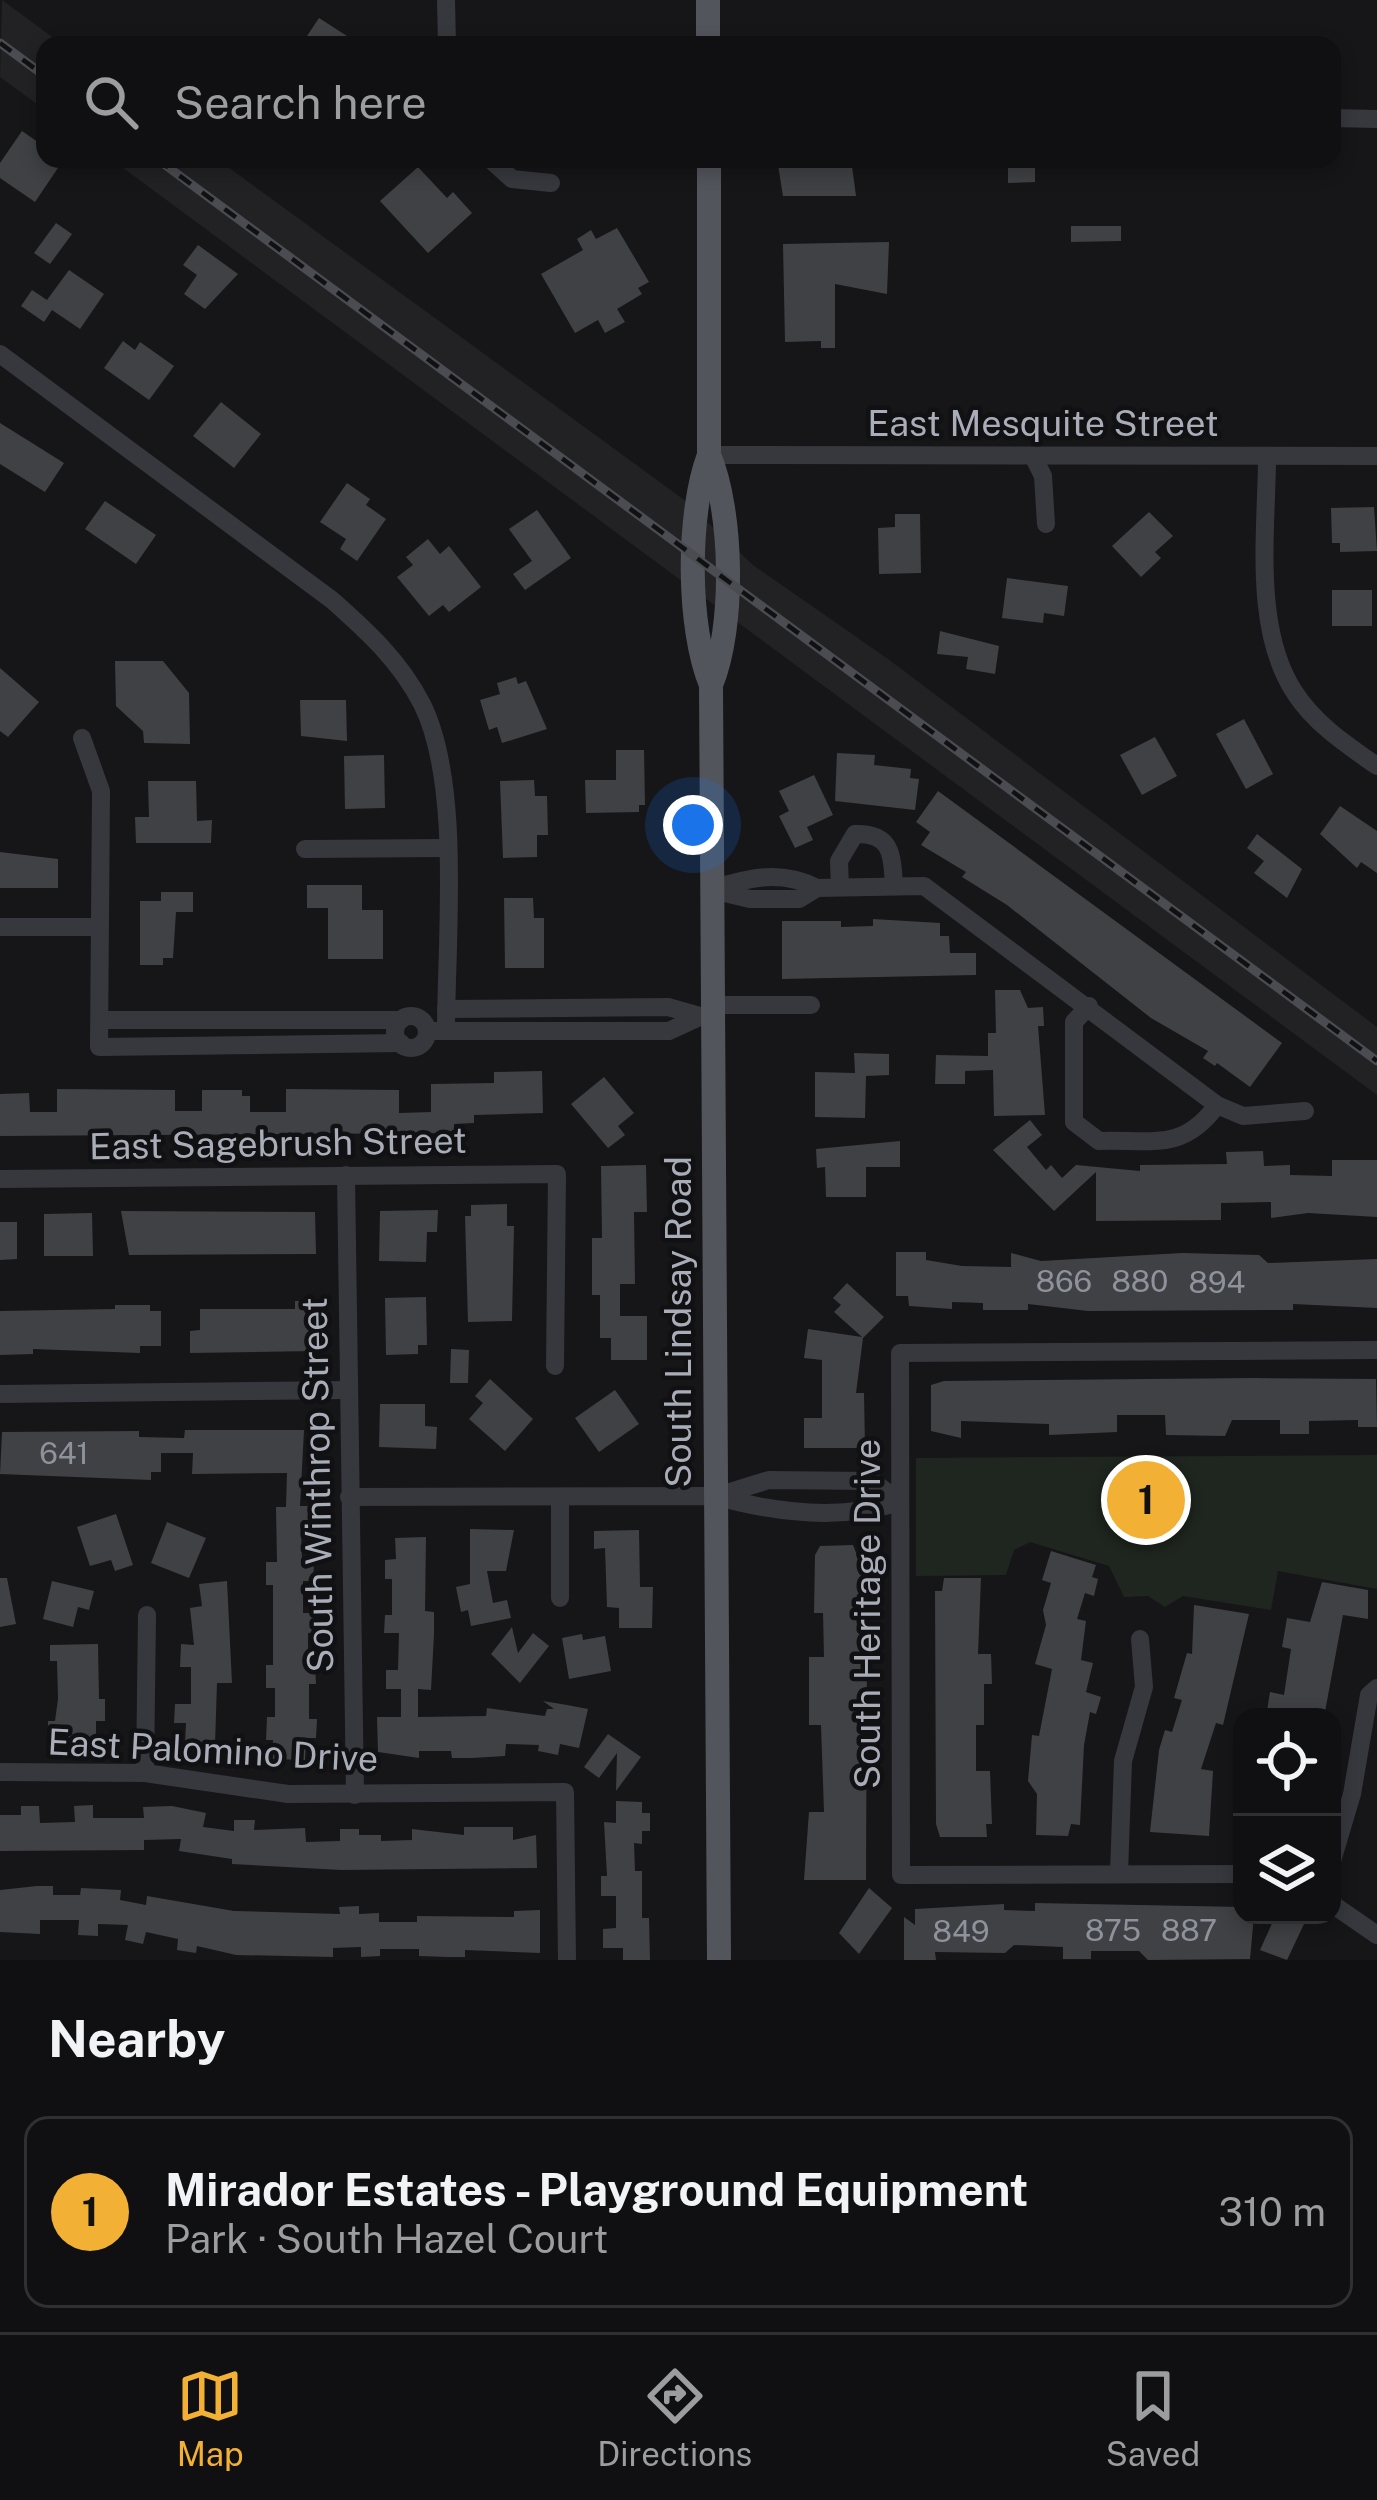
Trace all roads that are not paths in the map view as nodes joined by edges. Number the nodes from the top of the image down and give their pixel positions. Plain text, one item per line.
1 (446, 0) edge
2 (707, 0) edge
3 (448, 36) edge
4 (708, 36) edge
5 (1341, 118) edge
6 (1377, 119) edge
7 (500, 168) edge
8 (709, 168) edge
9 (551, 183) dead end
10 (0, 354) edge
11 (709, 455) junction
12 (1267, 456) junction
13 (1377, 456) edge
14 (1034, 458) junction
15 (1046, 524) dead end
16 (82, 738) dead end
17 (1377, 766) edge
18 (446, 848) junction
19 (305, 849) dead end
20 (894, 886) junction
21 (840, 887) junction
22 (712, 890) junction
23 (0, 927) edge
24 (99, 927) junction
25 (812, 1005) dead end
26 (1090, 1006) junction
27 (446, 1009) junction
28 (708, 1013) junction
29 (303, 1019) junction
30 (100, 1020) junction
31 (245, 1020) junction
32 (401, 1020) junction
33 (436, 1031) junction
34 (400, 1043) junction
35 (245, 1046) junction
36 (303, 1046) junction
37 (1217, 1105) junction
38 (1305, 1111) dead end
39 (346, 1175) junction
40 (0, 1179) edge
41 (1377, 1350) edge
42 (555, 1366) dead end
43 (348, 1390) junction
44 (0, 1394) edge
45 (715, 1496) junction
46 (349, 1497) junction
47 (560, 1497) junction
48 (900, 1502) junction
49 (560, 1598) dead end
50 (147, 1615) dead end
51 (1140, 1639) dead end
52 (1377, 1688) edge
53 (0, 1772) edge
54 (145, 1772) junction
55 (355, 1795) junction
56 (1341, 1832) edge
57 (1119, 1873) junction
58 (1233, 1874) edge
59 (1341, 1910) edge
60 (1377, 1934) edge
61 (567, 1960) edge
62 (718, 1960) edge

1 - 3 street
2 - 4 main road
5 - 6 street
7 - 9 street
8 - 11 main road, South Lindsay Road
10 - 18 street
11 - 14 street, East Mesquite Street
11 - 22 main road, South Lindsay Road
12 - 13 street, East Mesquite Street
12 - 14 street, East Mesquite Street
12 - 17 street
14 - 15 street
16 - 24 street
18 - 19 street
18 - 27 street
20 - 21 street
20 - 21 street
20 - 26 street
21 - 22 street
22 - 28 main road, South Lindsay Road
23 - 24 street
24 - 30 street
25 - 28 street
26 - 37 street
26 - 37 street
27 - 28 street
27 - 33 street
28 - 33 street
28 - 45 main road, South Lindsay Road
29 - 31 street
29 - 32 street
29 - 36 street
30 - 31 street
30 - 35 street
31 - 35 street
32 - 33 street
32 - 34 street
33 - 34 street
34 - 36 street
35 - 36 street
37 - 38 street
39 - 40 street, East Sagebrush Street
39 - 42 street, East Sagebrush Street
39 - 43 street, South Winthrop Street
41 - 48 street, South Heritage Drive
43 - 44 street
43 - 46 street, South Winthrop Street
45 - 47 street
45 - 48 street
45 - 48 street
45 - 62 main road, South Lindsay Road
46 - 47 street
46 - 55 street, South Winthrop Street
47 - 49 street
48 - 57 street, South Heritage Drive
50 - 54 street
51 - 57 street
52 - 56 street
53 - 54 street, East Palomino Drive
54 - 55 street, East Palomino Drive
55 - 61 street, East Palomino Drive
57 - 58 street
59 - 60 street

